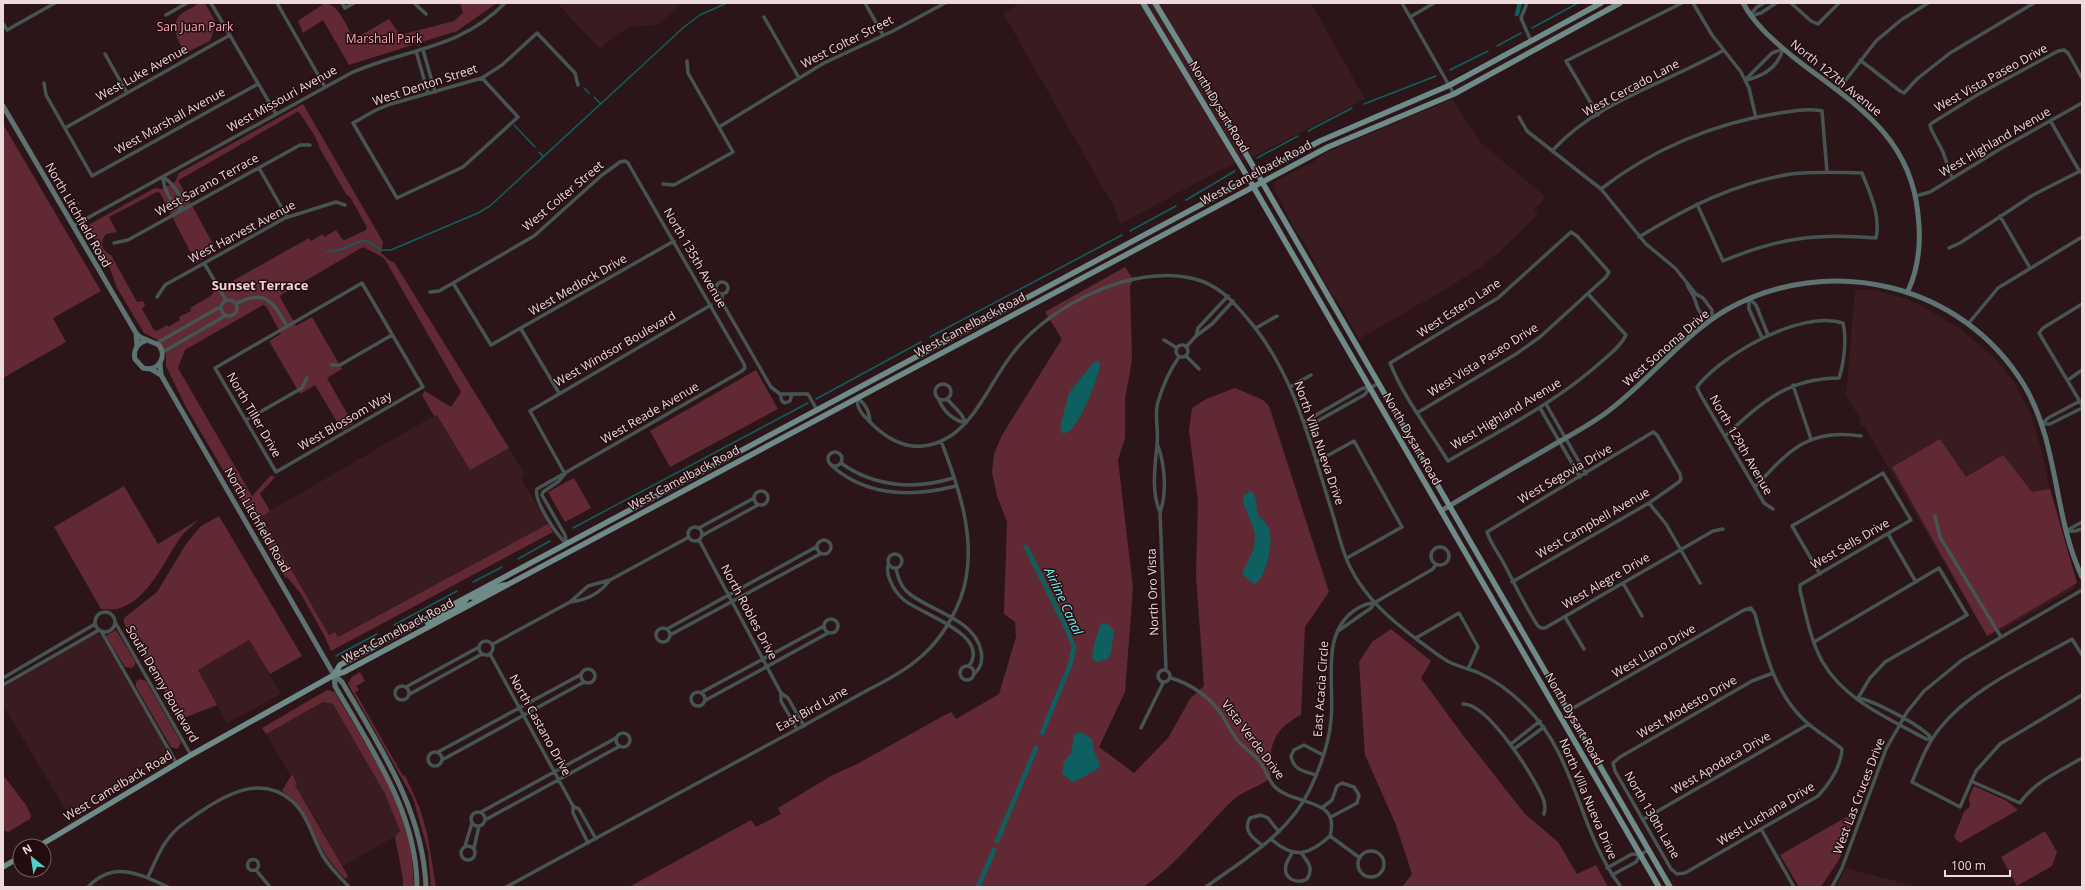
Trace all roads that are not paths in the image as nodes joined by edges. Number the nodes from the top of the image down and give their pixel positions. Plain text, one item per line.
1 (56, 3) edge
2 (187, 3) edge
3 (211, 3) edge
4 (278, 3) edge
5 (342, 3) edge
6 (354, 3) edge
7 (414, 3) edge
8 (505, 3) edge
9 (865, 3) edge
10 (945, 3) edge
11 (1143, 3) edge
12 (1155, 3) edge
13 (1402, 3) edge
14 (1434, 3) edge
15 (1527, 3) edge
16 (1601, 3) edge
17 (1620, 3) edge
18 (1682, 3) edge
19 (1694, 3) edge
20 (1743, 3) edge
21 (1764, 3) edge
22 (1776, 3) edge
23 (1791, 3) edge
24 (1839, 3) edge
25 (1928, 3) edge
26 (2034, 3) edge
27 (426, 14) dead end
28 (166, 15) dead end
29 (1750, 16) junction
30 (764, 17) dead end
31 (1410, 17) junction
32 (3, 23) edge
33 (230, 35) junction
34 (883, 35) junction
35 (1530, 38) junction
36 (1783, 48) junction
37 (423, 50) junction
38 (1724, 50) junction
39 (416, 51) junction
40 (105, 54) dead end
41 (1860, 60) junction
42 (687, 61) dead end
43 (1191, 63) junction
44 (1183, 68) junction
45 (1756, 69) junction
46 (429, 71) junction
47 (422, 73) junction
48 (1761, 75) junction
49 (482, 78) junction
50 (799, 78) junction
51 (2082, 78) edge
52 (1746, 80) junction
53 (44, 83) dead end
54 (258, 84) junction
55 (578, 85) dead end
56 (1450, 86) junction
57 (325, 87) junction
58 (1838, 90) junction
59 (435, 92) junction
60 (127, 93) junction
61 (428, 93) junction
62 (1454, 94) junction
63 (2082, 103) edge
64 (3, 106) edge
65 (276, 114) junction
66 (1598, 114) junction
67 (1519, 117) dead end
68 (1756, 118) junction
69 (1365, 120) junction
70 (2051, 122) junction
71 (719, 127) junction
72 (65, 128) junction
73 (1369, 129) junction
74 (310, 145) dead end
75 (1552, 151) junction
76 (625, 161) joint
77 (259, 168) junction
78 (2081, 171) edge
79 (1826, 172) junction
80 (1258, 174) junction
81 (163, 176) junction
82 (1952, 178) junction
83 (1249, 179) junction
84 (1262, 182) junction
85 (663, 184) dead end
86 (1254, 186) junction
87 (1601, 189) junction
88 (1916, 196) junction
89 (1697, 204) junction
90 (345, 205) dead end
91 (182, 210) junction
92 (2000, 216) junction
93 (287, 217) junction
94 (73, 226) junction
95 (1639, 237) junction
96 (2082, 237) edge
97 (674, 241) junction
98 (114, 243) dead end
99 (1131, 243) junction
100 (1949, 248) dead end
101 (1135, 250) junction
102 (204, 263) junction
103 (2030, 268) junction
104 (1609, 272) joint
105 (453, 283) junction
106 (1687, 284) junction
107 (1908, 291) junction
108 (430, 292) dead end
109 (722, 294) dead end
110 (1589, 294) junction
111 (1228, 296) junction
112 (157, 297) dead end
113 (1749, 299) junction
114 (226, 300) junction
115 (1233, 301) junction
116 (236, 304) junction
117 (2082, 304) edge
118 (711, 305) junction
119 (220, 307) junction
120 (225, 316) junction
121 (1277, 316) dead end
122 (1712, 319) junction
123 (1968, 324) junction
124 (287, 326) junction
125 (1256, 328) junction
126 (521, 329) junction
127 (136, 333) junction
128 (171, 335) junction
129 (392, 335) junction
130 (1768, 335) junction
131 (1196, 336) junction
132 (1762, 338) junction
133 (147, 340) junction
134 (1164, 340) dead end
135 (157, 343) junction
136 (176, 344) junction
137 (137, 346) junction
138 (1186, 346) junction
139 (1177, 348) junction
140 (930, 350) junction
141 (163, 352) junction
142 (1186, 356) junction
143 (934, 357) junction
144 (1179, 357) junction
145 (160, 363) junction
146 (331, 365) dead end
147 (745, 368) joint
148 (151, 369) junction
149 (1199, 369) dead end
150 (2082, 370) edge
151 (161, 375) junction
152 (1311, 375) dead end
153 (308, 378) dead end
154 (2068, 380) junction
155 (1379, 383) junction
156 (1793, 385) junction
157 (1290, 387) junction
158 (1370, 388) junction
159 (853, 391) junction
160 (559, 393) junction
161 (780, 394) junction
162 (792, 394) junction
163 (857, 398) junction
164 (947, 399) junction
165 (939, 400) junction
166 (2081, 403) edge
167 (1546, 404) junction
168 (1540, 408) junction
169 (2082, 408) edge
170 (817, 410) junction
171 (1417, 413) junction
172 (246, 420) junction
173 (870, 422) junction
174 (1304, 422) junction
175 (966, 423) junction
176 (2042, 424) junction
177 (1305, 428) junction
178 (1725, 436) junction
179 (1861, 436) dead end
180 (1565, 438) junction
181 (1811, 439) junction
182 (941, 441) junction
183 (1560, 441) junction
184 (1157, 445) junction
185 (1316, 462) junction
186 (841, 463) junction
187 (832, 466) junction
188 (276, 472) joint
189 (565, 474) junction
190 (1586, 474) junction
191 (1580, 477) junction
192 (953, 478) junction
193 (552, 479) junction
194 (1681, 479) joint
195 (876, 480) junction
196 (555, 484) junction
197 (916, 485) junction
198 (956, 486) junction
199 (1754, 486) junction
200 (873, 488) junction
201 (537, 489) junction
202 (542, 492) junction
203 (917, 494) junction
204 (754, 498) junction
205 (1649, 503) junction
206 (758, 505) junction
207 (1449, 506) junction
208 (1773, 509) dead end
209 (1442, 511) junction
210 (726, 512) junction
211 (1160, 512) junction
212 (1935, 516) dead end
213 (730, 520) junction
214 (2082, 522) edge
215 (699, 528) junction
216 (1723, 529) dead end
217 (2082, 529) edge
218 (2066, 531) junction
219 (1888, 534) junction
220 (703, 535) junction
221 (689, 538) junction
222 (699, 540) junction
223 (566, 544) junction
224 (816, 547) junction
225 (1681, 550) junction
226 (570, 551) junction
227 (820, 554) junction
228 (1347, 558) junction
229 (791, 561) junction
230 (1436, 564) junction
231 (888, 566) junction
232 (795, 568) junction
233 (896, 569) junction
234 (1820, 574) junction
235 (762, 577) junction
236 (2082, 577) edge
237 (610, 580) junction
238 (1512, 582) junction
239 (1916, 582) junction
240 (766, 583) junction
241 (1623, 583) junction
242 (1700, 583) dead end
243 (901, 584) junction
244 (506, 586) junction
245 (894, 588) junction
246 (2082, 590) edge
247 (729, 595) junction
248 (468, 597) junction
249 (919, 600) junction
250 (570, 602) junction
251 (732, 602) junction
252 (1374, 603) junction
253 (915, 607) junction
254 (694, 614) junction
255 (1642, 616) dead end
256 (1565, 617) junction
257 (951, 618) junction
258 (698, 620) junction
259 (115, 622) junction
260 (95, 624) junction
261 (947, 625) junction
262 (824, 626) junction
263 (666, 628) junction
264 (424, 630) junction
265 (1338, 630) junction
266 (100, 631) junction
267 (828, 633) junction
268 (76, 635) junction
269 (670, 635) junction
270 (1416, 638) junction
271 (2001, 638) junction
272 (798, 640) junction
273 (80, 641) junction
274 (1814, 642) junction
275 (493, 644) junction
276 (980, 646) junction
277 (479, 647) junction
278 (802, 647) junction
279 (973, 649) junction
280 (1584, 649) dead end
281 (47, 652) junction
282 (482, 654) junction
283 (490, 654) junction
284 (2082, 655) edge
285 (50, 658) junction
286 (763, 659) junction
287 (454, 660) junction
288 (767, 666) junction
289 (969, 666) junction
290 (458, 667) junction
291 (1468, 669) junction
292 (1166, 670) junction
293 (1773, 673) junction
294 (430, 674) junction
295 (974, 674) junction
296 (334, 675) junction
297 (580, 675) junction
298 (730, 677) junction
299 (3, 678) edge
300 (1171, 678) junction
301 (434, 680) junction
302 (584, 682) junction
303 (1163, 682) junction
304 (733, 684) junction
305 (3, 685) edge
306 (406, 687) junction
307 (554, 689) junction
308 (702, 692) junction
309 (781, 693) junction
310 (410, 694) junction
311 (2082, 695) edge
312 (558, 697) junction
313 (1858, 698) junction
314 (706, 700) junction
315 (1463, 704) dead end
316 (520, 708) junction
317 (1568, 711) junction
318 (524, 715) junction
319 (1903, 719) junction
320 (1540, 722) junction
321 (1809, 724) junction
322 (1900, 724) junction
323 (804, 726) junction
324 (486, 727) junction
325 (1544, 727) junction
326 (1141, 728) dead end
327 (797, 730) junction
328 (490, 734) junction
329 (616, 738) junction
330 (1932, 739) junction
331 (460, 740) junction
332 (1511, 744) junction
333 (620, 746) junction
334 (464, 748) junction
335 (1514, 749) junction
336 (438, 752) junction
337 (590, 753) junction
338 (191, 755) junction
339 (1323, 755) junction
340 (2082, 758) edge
341 (442, 760) junction
342 (594, 760) junction
343 (1613, 763) joint
344 (177, 764) junction
345 (555, 772) junction
346 (395, 775) junction
347 (1316, 775) junction
348 (388, 779) junction
349 (558, 779) junction
350 (1971, 781) junction
351 (521, 790) junction
352 (525, 798) junction
353 (1303, 800) junction
354 (573, 806) junction
355 (1323, 807) junction
356 (481, 812) junction
357 (1544, 814) dead end
358 (1331, 817) junction
359 (1644, 819) junction
360 (485, 820) junction
361 (472, 823) junction
362 (479, 826) junction
363 (1761, 829) junction
364 (1279, 832) junction
365 (1330, 836) junction
366 (52, 838) edge
367 (596, 839) junction
368 (1271, 839) junction
369 (588, 843) junction
370 (466, 846) junction
371 (1263, 846) junction
372 (474, 848) junction
373 (1648, 850) junction
374 (1292, 853) junction
375 (1302, 854) junction
376 (1640, 854) junction
377 (1360, 858) junction
378 (12, 862) edge
379 (3, 867) edge
380 (1607, 868) junction
381 (256, 870) dead end
382 (1678, 874) joint
383 (1612, 875) junction
384 (148, 877) junction
385 (88, 887) edge
386 (168, 887) edge
387 (270, 887) edge
388 (349, 887) edge
389 (417, 887) edge
390 (426, 887) edge
391 (506, 887) edge
392 (1206, 887) edge
393 (1621, 887) edge
394 (1659, 887) edge
395 (1670, 887) edge
396 (1793, 887) edge
397 (1832, 887) edge

1 - 32 street
2 - 28 street
3 - 33 street
4 - 57 street
5 - 6 street
7 - 27 street
8 - 37 street, West Missouri Avenue
9 - 34 street
10 - 34 street, West Colter Street
11 - 44 main road, North Dysart Road
12 - 43 main road, North Dysart Road
13 - 31 street
14 - 31 street
15 - 35 street
16 - 35 main road, West Camelback Road
17 - 62 main road, West Camelback Road
18 - 66 street
19 - 38 street
20 - 29 street, North 127th Avenue
21 - 29 street
22 - 29 street
23 - 24 street
25 - 41 street
26 - 41 street
29 - 36 street, North 127th Avenue
30 - 50 street
31 - 56 street
33 - 54 street
33 - 60 street, West Luke Avenue
34 - 50 street, West Colter Street
35 - 56 main road, West Camelback Road
36 - 45 street
36 - 48 street
36 - 58 street, North 127th Avenue
37 - 39 street, West Missouri Avenue
37 - 46 street
38 - 52 street
38 - 66 street, West Cercado Lane
39 - 47 street
39 - 57 street, West Missouri Avenue
40 - 60 street
41 - 58 street
42 - 71 street
43 - 44 main road
43 - 80 main road, North Dysart Road
44 - 83 main road, North Dysart Road
45 - 48 street
45 - 52 street
46 - 47 street
46 - 59 street
47 - 61 street
48 - 52 street
49 - 55 street, West Denton Street
49 - 59 street, West Denton Street
49 - 61 street, West Denton Street
50 - 71 street, West Colter Street
51 - 82 street, West Vista Paseo Drive
52 - 68 street
53 - 72 street
54 - 65 street
54 - 72 street, West Marshall Avenue
56 - 62 street
56 - 69 main road, West Camelback Road
57 - 65 street, West Missouri Avenue
58 - 88 street, North 127th Avenue
59 - 61 street, West Denton Street
60 - 72 street, West Luke Avenue
62 - 73 main road, West Camelback Road
63 - 70 street, West Highland Avenue
64 - 94 street, North Litchfield Road
65 - 81 street, West Missouri Avenue
66 - 75 street, West Cercado Lane
67 - 75 street
68 - 79 street
68 - 87 street
69 - 73 street
69 - 80 main road, West Camelback Road
70 - 78 street
70 - 82 street, West Highland Avenue
71 - 85 street
73 - 84 main road, West Camelback Road
74 - 77 street, West Sarano Terrace
75 - 87 street
76 - 97 street, North 135th Avenue
76 - 105 street, West Colter Street
77 - 91 street, West Sarano Terrace
77 - 93 street
78 - 92 street
79 - 89 street
79 - 89 street
80 - 83 main road, West Camelback Road
80 - 84 main road, North Dysart Road
81 - 91 street
81 - 91 street
81 - 94 street, West Missouri Avenue
82 - 88 street, West Highland Avenue
83 - 86 main road, North Dysart Road
83 - 99 main road, West Camelback Road
84 - 86 main road, West Camelback Road
84 - 155 main road, North Dysart Road
86 - 101 main road, West Camelback Road
86 - 158 main road, North Dysart Road
87 - 95 street
88 - 107 street, North 127th Avenue
89 - 95 street
90 - 93 street, West Harvest Avenue
91 - 98 street, West Sarano Terrace
92 - 100 street
92 - 103 street
93 - 102 street, West Harvest Avenue
94 - 127 street, North Litchfield Road
95 - 106 street
96 - 103 street
97 - 118 street, North 135th Avenue
97 - 126 street, West Medlock Drive
99 - 101 main road
99 - 140 main road, West Camelback Road
101 - 143 main road, West Camelback Road
102 - 112 street, West Harvest Avenue
102 - 114 street
103 - 123 street
104 - 110 street, West Vista Paseo Drive
104 - 171 street, West Estero Lane
105 - 108 street, West Colter Street
105 - 126 street, West Medlock Drive
106 - 122 street
106 - 122 street
107 - 113 street, West Sonoma Drive
107 - 123 street, West Sonoma Drive
109 - 161 street
110 - 167 street, West Highland Avenue
110 - 171 street, West Vista Paseo Drive
111 - 115 street, North Villa Nueva Drive
111 - 131 street
111 - 175 street, North Villa Nueva Drive
113 - 122 street, West Sonoma Drive
113 - 130 street
113 - 132 street
114 - 116 street
114 - 119 street
115 - 125 street, North Villa Nueva Drive
115 - 131 street
116 - 120 street
116 - 124 street
117 - 154 street
118 - 147 street, North 135th Avenue
118 - 160 street, West Windsor Boulevard
119 - 120 street
119 - 128 street
120 - 136 street
121 - 125 street
122 - 180 street, West Sonoma Drive
123 - 176 street
124 - 129 street
124 - 172 street, North Tiller Drive
125 - 157 street, North Villa Nueva Drive
126 - 160 street
127 - 133 street, North Litchfield Road
127 - 137 street, North Litchfield Road
128 - 135 street
128 - 136 street
129 - 146 street
129 - 188 street, West Blossom Way
130 - 132 street
130 - 156 street
131 - 138 street
132 - 178 street, North 129th Avenue
133 - 135 street
133 - 137 street
134 - 139 street
135 - 141 street
136 - 141 street
137 - 148 street
138 - 139 street
138 - 142 street
139 - 144 street
140 - 143 main road
140 - 159 main road, West Camelback Road
141 - 145 street
142 - 144 street
142 - 149 street
143 - 163 main road, West Camelback Road
144 - 184 street, North Oro Vista
145 - 148 street
145 - 151 street, North Litchfield Road
147 - 189 street, West Reade Avenue
148 - 151 street, North Litchfield Road
150 - 154 street
151 - 296 street, North Litchfield Road
152 - 157 street
153 - 172 street
154 - 166 street
155 - 158 street
155 - 207 main road, North Dysart Road
156 - 178 street
156 - 181 street
157 - 174 street, North Villa Nueva Drive
158 - 174 street
158 - 177 street
158 - 209 main road, North Dysart Road
159 - 163 main road
159 - 170 main road, West Camelback Road
160 - 189 street, West Windsor Boulevard
161 - 162 street
161 - 162 street
162 - 170 street
163 - 173 street
163 - 173 street, North Villa Nueva Drive
163 - 226 main road, West Camelback Road
164 - 165 street
164 - 165 street
164 - 175 street
165 - 175 street
166 - 176 street
167 - 168 street, West Highland Avenue
167 - 180 street
168 - 171 street, West Highland Avenue
168 - 183 street
169 - 176 street
170 - 223 main road, West Camelback Road
172 - 188 street, North Tiller Drive
173 - 182 street, North Villa Nueva Drive
174 - 177 street, North Villa Nueva Drive
175 - 182 street, North Villa Nueva Drive
176 - 218 street
177 - 185 street, North Villa Nueva Drive
178 - 199 street, North 129th Avenue
179 - 181 street
180 - 183 street, West Sonoma Drive
180 - 190 street
181 - 199 street
182 - 192 street, East Bird Lane
183 - 191 street
183 - 207 street, West Sonoma Drive
184 - 211 street, North Oro Vista
184 - 211 street, North Oro Vista
185 - 228 street, North Villa Nueva Drive
185 - 228 street
186 - 187 street
186 - 187 street
186 - 195 street
187 - 200 street
189 - 193 street, West Reade Avenue
189 - 196 street, West Reade Avenue
190 - 191 street, West Segovia Drive
190 - 194 street, West Segovia Drive
191 - 238 street, West Segovia Drive
192 - 197 street
192 - 198 street, East Bird Lane
193 - 196 street
193 - 201 street, West Reade Avenue
194 - 205 street, West Campbell Avenue
195 - 197 street
195 - 200 street
196 - 202 street, West Reade Avenue
197 - 203 street
198 - 203 street
198 - 257 street, East Bird Lane
199 - 208 street, North 129th Avenue
200 - 203 street
201 - 202 street
201 - 223 street
202 - 223 street
204 - 206 street
204 - 206 street
204 - 210 street
205 - 225 street
205 - 238 street, West Campbell Avenue
206 - 213 street
207 - 209 street, West Sonoma Drive
207 - 317 main road, North Dysart Road
209 - 376 main road, North Dysart Road
210 - 213 street
210 - 215 street
211 - 292 street, North Oro Vista
212 - 271 street
213 - 220 street
214 - 218 street
215 - 220 street
215 - 221 street
216 - 225 street, West Alegre Drive
217 - 218 street
218 - 236 street
219 - 234 street, West Sells Drive
219 - 234 street, West Sells Drive
219 - 239 street
220 - 222 street
221 - 222 street
221 - 237 street
222 - 247 street, North Robles Drive
223 - 226 main road
223 - 248 main road, West Camelback Road
224 - 227 street
224 - 227 street
224 - 229 street
225 - 241 street, West Alegre Drive
225 - 242 street
226 - 244 main road, West Camelback Road
227 - 232 street
228 - 252 street, North Villa Nueva Drive
229 - 232 street
229 - 235 street
230 - 230 street
230 - 252 street
231 - 233 street
231 - 233 street
231 - 245 street
232 - 240 street
233 - 243 street
234 - 274 street, West Sells Drive
235 - 240 street
235 - 247 street
237 - 250 street
237 - 250 street
238 - 256 street, West Alegre Drive
239 - 274 street
239 - 313 street
240 - 251 street
241 - 255 street
241 - 256 street, West Alegre Drive
243 - 245 street
243 - 249 street
244 - 248 main road
244 - 264 main road, West Camelback Road
245 - 253 street
246 - 271 street, West Las Cruces Drive
247 - 251 street, North Robles Drive
247 - 254 street
248 - 264 main road
248 - 296 main road, West Camelback Road
249 - 253 street
249 - 257 street
250 - 275 street
251 - 258 street
251 - 286 street, North Robles Drive
252 - 265 street, East Acacia Circle
252 - 265 street, East Acacia Circle
252 - 270 street, North Villa Nueva Drive
253 - 261 street
254 - 258 street
254 - 263 street
256 - 280 street
257 - 261 street, East Bird Lane
257 - 276 street
258 - 269 street
259 - 260 street, South Denny Boulevard
259 - 266 street, South Denny Boulevard
259 - 338 street, South Denny Boulevard
260 - 266 street
260 - 268 street, South Denny Boulevard
261 - 279 street
261 - 323 street, East Bird Lane
262 - 267 street
262 - 267 street
262 - 272 street
263 - 269 street
263 - 269 street
264 - 296 main road, West Camelback Road
265 - 339 street, East Acacia Circle
266 - 273 street, South Denny Boulevard
266 - 344 street
267 - 278 street
268 - 273 street
268 - 281 street, South Denny Boulevard
270 - 291 street, North Villa Nueva Drive
270 - 291 street
271 - 319 street, West Las Cruces Drive
272 - 278 street
272 - 286 street
273 - 285 street, South Denny Boulevard
274 - 313 street
275 - 277 street
275 - 283 street
276 - 279 street
276 - 295 street
277 - 282 street
277 - 287 street
278 - 288 street
279 - 289 street
281 - 285 street
281 - 299 street, South Denny Boulevard
282 - 283 street
282 - 290 street
283 - 316 street, North Castano Drive
284 - 330 street
285 - 305 street, South Denny Boulevard
286 - 288 street, North Robles Drive
286 - 298 street
287 - 290 street
287 - 294 street
288 - 304 street
288 - 309 street, North Robles Drive
289 - 295 street
289 - 295 street
290 - 301 street
291 - 320 street, North Villa Nueva Drive
292 - 300 street
292 - 303 street
293 - 317 street, West Llano Drive
293 - 321 street
293 - 343 street, West Modesto Drive
294 - 301 street
294 - 306 street
296 - 338 main road, West Camelback Road
296 - 346 street, North Litchfield Road
296 - 348 street, North Litchfield Road
297 - 302 street
297 - 302 street
297 - 307 street
298 - 304 street
298 - 308 street
300 - 303 street
300 - 353 street, Vista Verde Drive
301 - 310 street
302 - 312 street
303 - 326 street
304 - 314 street
306 - 310 street
306 - 310 street
307 - 312 street
307 - 316 street
308 - 314 street
308 - 314 street
309 - 323 street, North Robles Drive
309 - 327 street, North Robles Drive
311 - 350 street
312 - 318 street
313 - 319 street
313 - 322 street
315 - 332 street
316 - 318 street, North Castano Drive
316 - 324 street
317 - 373 main road, North Dysart Road
318 - 328 street
318 - 345 street, North Castano Drive
319 - 322 street, West Las Cruces Drive
319 - 330 street
320 - 325 street, North Villa Nueva Drive
320 - 332 street
321 - 359 street, West Apodaca Drive
321 - 363 street, West Luchana Drive
322 - 330 street
322 - 397 street, West Las Cruces Drive
323 - 327 street, East Bird Lane
324 - 328 street
324 - 331 street
325 - 335 street
325 - 380 street, North Villa Nueva Drive
327 - 367 street, East Bird Lane
328 - 334 street
329 - 333 street
329 - 333 street
329 - 337 street
330 - 350 street
331 - 334 street
331 - 336 street
332 - 335 street
333 - 342 street
334 - 341 street
335 - 357 street
336 - 341 street
336 - 341 street
337 - 342 street
337 - 345 street
338 - 344 main road, West Camelback Road
339 - 347 street, East Acacia Circle
339 - 347 street
340 - 350 street
342 - 349 street
343 - 359 street, North 130th Lane
344 - 366 main road, West Camelback Road
345 - 349 street, North Castano Drive
345 - 351 street
346 - 348 street
346 - 390 street, North Litchfield Road
347 - 353 street, East Acacia Circle
348 - 389 street, North Litchfield Road
349 - 352 street
349 - 354 street, North Castano Drive
351 - 352 street
351 - 356 street
352 - 360 street
353 - 355 street, Vista Verde Drive
353 - 364 street, East Acacia Circle
354 - 367 street, North Castano Drive
354 - 369 street, North Castano Drive
355 - 358 street
355 - 358 street
356 - 360 street
356 - 361 street
358 - 365 street
359 - 382 street, North 130th Lane
360 - 362 street
361 - 362 street
361 - 370 street
362 - 372 street
363 - 382 street, West Luchana Drive
363 - 396 street
364 - 368 street, East Acacia Circle
364 - 371 street
365 - 375 street
365 - 377 street
367 - 369 street, East Bird Lane
368 - 371 street, East Acacia Circle
368 - 374 street
369 - 391 street, East Bird Lane
370 - 372 street
370 - 372 street
371 - 392 street, East Acacia Circle
373 - 376 street
373 - 395 main road, North Dysart Road
374 - 375 street
374 - 375 street
376 - 380 street
376 - 383 street
376 - 394 main road, North Dysart Road
377 - 377 street
378 - 379 main road
380 - 383 street, North Villa Nueva Drive
381 - 387 street
383 - 393 street, North Villa Nueva Drive
384 - 385 street
384 - 386 street
384 - 388 street

